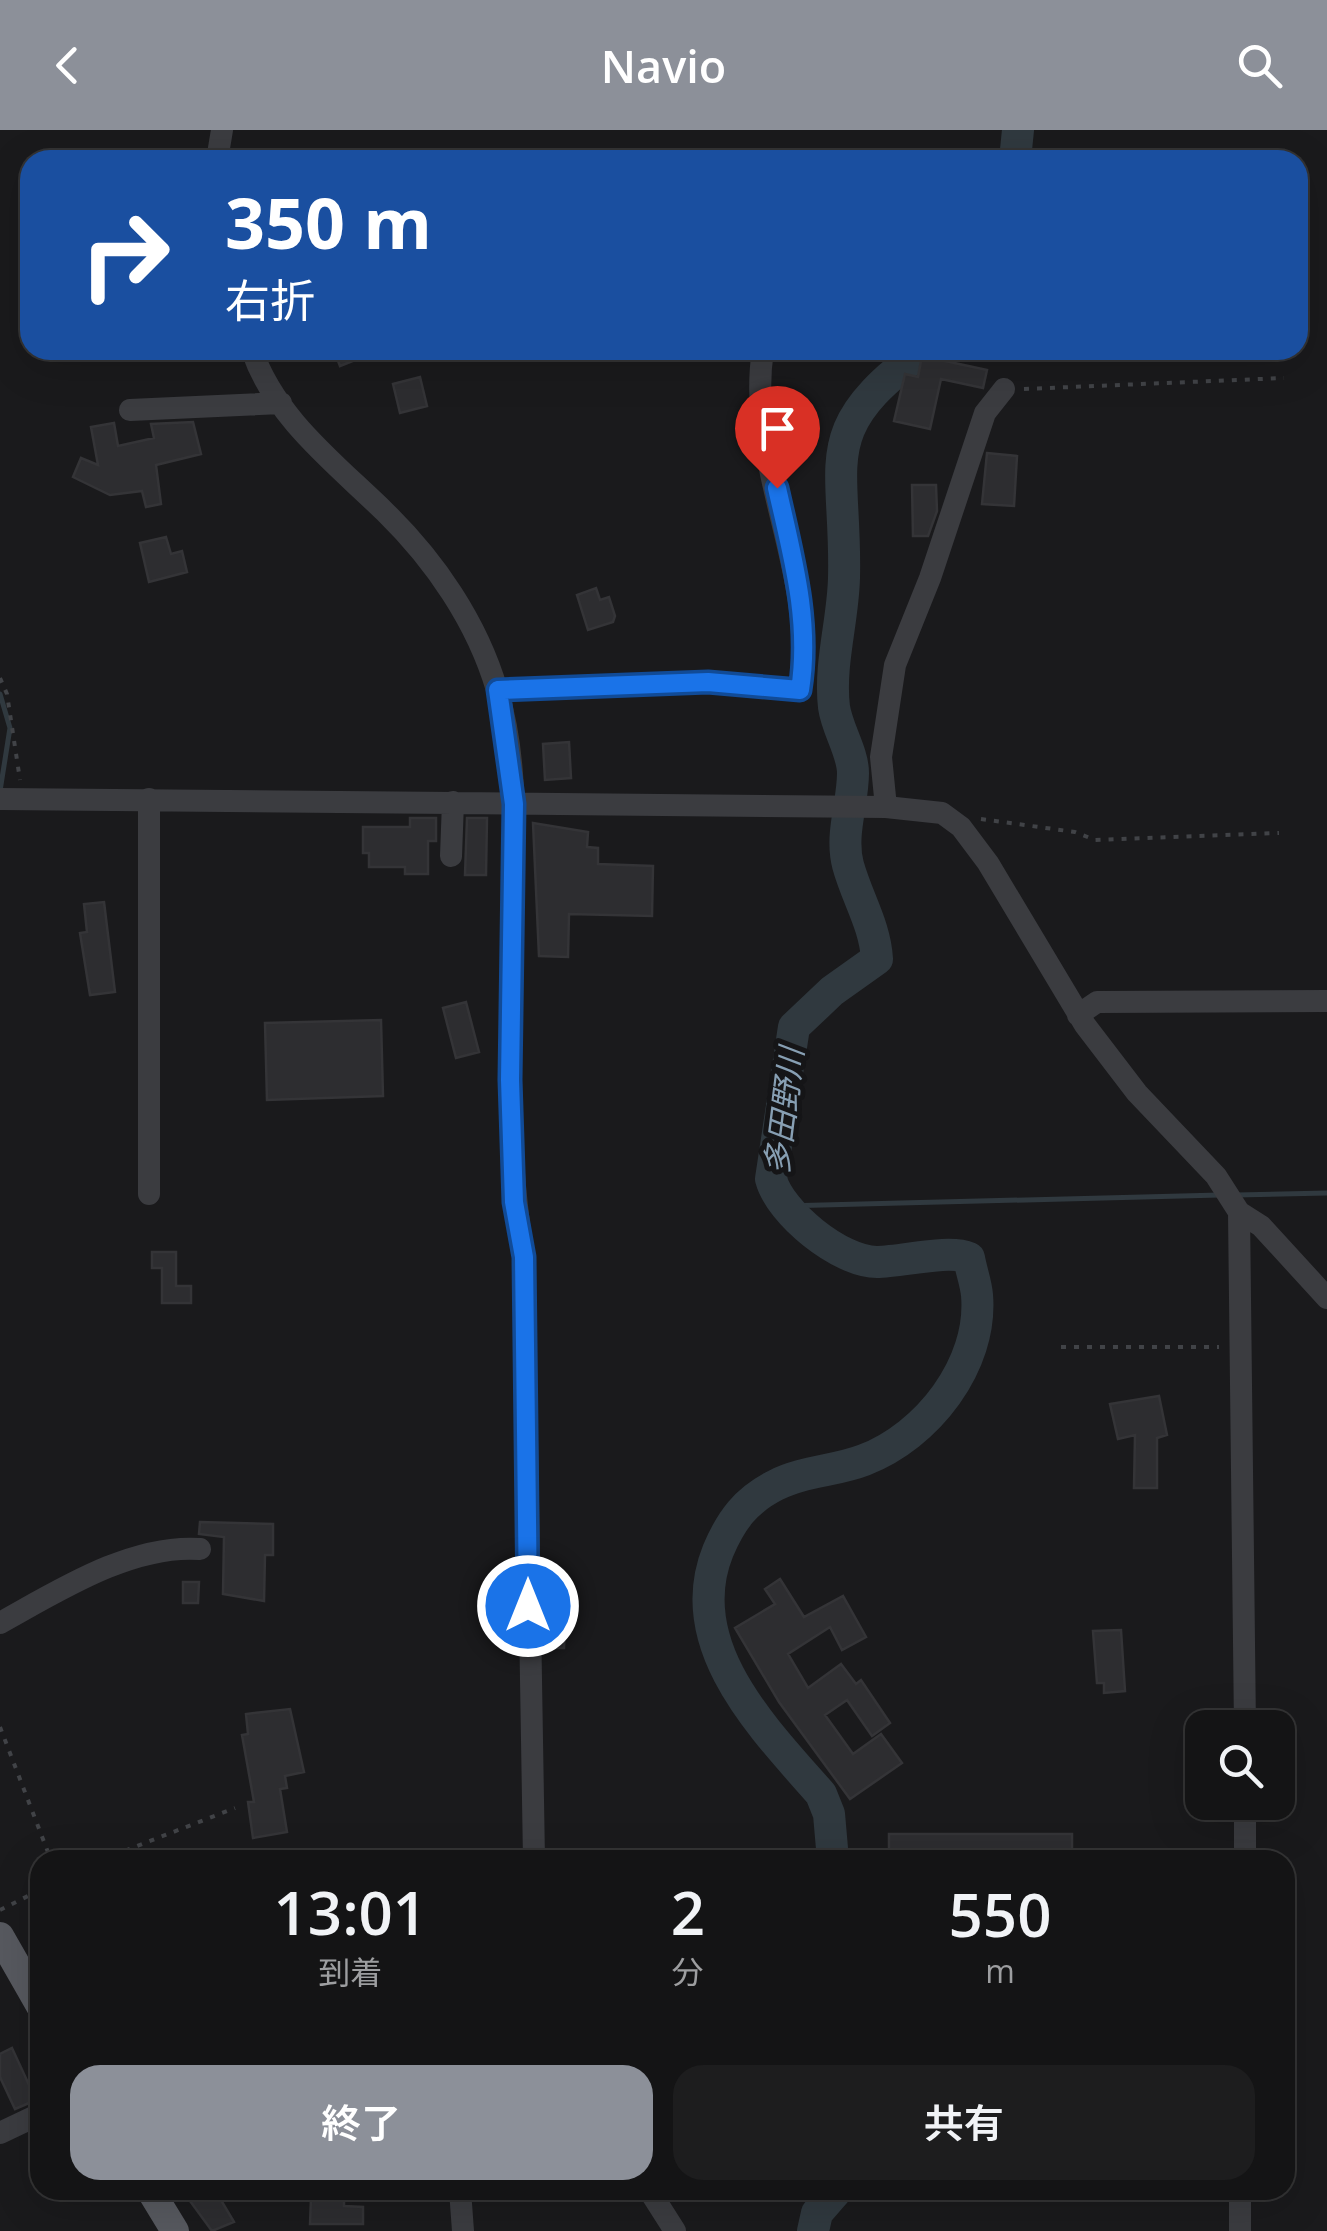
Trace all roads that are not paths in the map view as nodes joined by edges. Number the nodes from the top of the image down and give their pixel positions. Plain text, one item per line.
1 (255, 360) edge
2 (763, 360) edge
3 (1004, 389) road end
4 (280, 403) junction
5 (130, 410) dead end
6 (498, 690) junction
7 (11, 799) edge
8 (148, 799) junction
9 (453, 802) junction
10 (514, 804) junction
11 (886, 807) junction
12 (451, 856) dead end
13 (1327, 1001) edge
14 (1078, 1015) junction
15 (149, 1194) dead end
16 (1238, 1212) junction
17 (1327, 1298) edge
18 (200, 1549) dead end
19 (0, 1622) edge
20 (1245, 1710) edge
21 (1245, 1820) edge
22 (534, 1850) edge
23 (1244, 1850) edge
24 (0, 1936) edge
25 (30, 1988) edge
26 (30, 2119) edge
27 (0, 2133) edge
28 (156, 2200) edge
29 (461, 2200) edge
30 (655, 2200) edge
31 (1240, 2200) edge
32 (175, 2231) edge
33 (463, 2231) edge
34 (675, 2231) edge
35 (1240, 2231) edge

1 - 4 street
2 - 6 street
3 - 11 street
4 - 5 street
4 - 6 street
6 - 10 street
7 - 8 street
8 - 9 street
8 - 15 street
9 - 10 street
9 - 12 street
10 - 11 street
10 - 22 street
11 - 14 street
13 - 14 street
14 - 16 street
16 - 17 street
16 - 20 street
18 - 19 street
21 - 23 street
24 - 25 main road
26 - 27 street
28 - 32 main road
29 - 33 street
30 - 34 street
31 - 35 street

